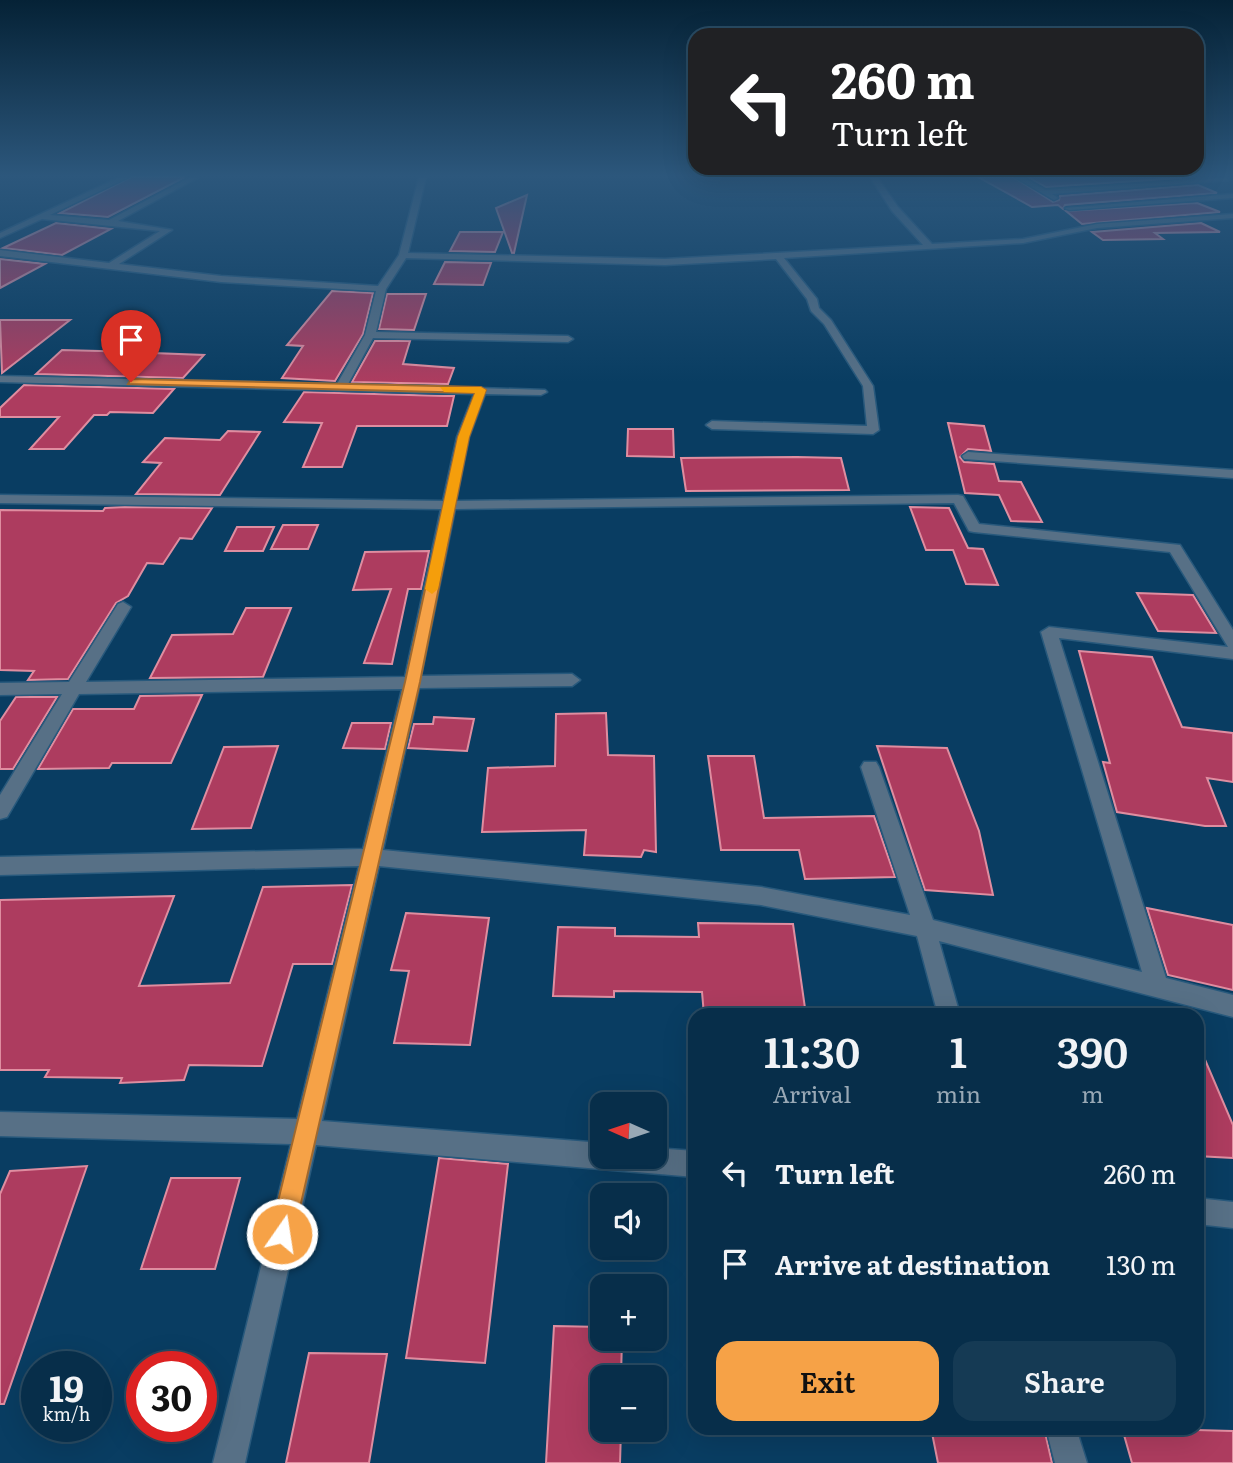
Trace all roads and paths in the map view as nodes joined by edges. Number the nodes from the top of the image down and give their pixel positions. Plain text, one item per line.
1 (144, 245) edge
2 (405, 245) edge
3 (943, 245) edge
4 (929, 246) joint
5 (0, 253) edge
6 (403, 255) junction
7 (778, 257) junction
8 (110, 266) junction
9 (381, 289) junction
10 (370, 335) junction
11 (568, 339) dead end
12 (0, 379) edge
13 (341, 387) junction
14 (481, 390) junction
15 (541, 391) dead end
16 (712, 425) dead end
17 (968, 456) dead end
18 (1233, 474) edge
19 (0, 499) edge
20 (450, 505) junction
21 (122, 607) dead end
22 (1233, 643) edge
23 (1233, 653) edge
24 (572, 680) dead end
25 (412, 682) junction
26 (0, 689) edge
27 (72, 690) junction
28 (870, 767) dead end
29 (0, 811) edge
30 (370, 857) junction
31 (0, 866) edge
32 (925, 928) junction
33 (1158, 987) junction
34 (1233, 1006) edge
35 (947, 1008) edge
36 (0, 1124) edge
37 (306, 1132) junction
38 (590, 1155) edge
39 (667, 1162) edge
40 (688, 1163) edge
41 (1204, 1212) edge
42 (1233, 1214) edge
43 (1063, 1435) edge
44 (229, 1463) edge
45 (1071, 1463) edge

1 - 8 street
2 - 6 street
3 - 4 street
4 - 7 street
5 - 8 street
6 - 7 street
6 - 9 street
7 - 16 street
8 - 9 street
9 - 10 street
10 - 11 street
10 - 13 street
12 - 13 street
13 - 14 street
14 - 15 street
14 - 20 street
17 - 18 street
19 - 20 street
20 - 22 street
20 - 25 street
21 - 27 street
23 - 33 street
24 - 25 street
25 - 27 street
25 - 30 street
26 - 27 street
27 - 29 street
28 - 32 street
30 - 31 street
30 - 32 street
30 - 37 street
32 - 33 street
32 - 35 street
33 - 34 street
36 - 37 street
37 - 38 street
37 - 44 street
39 - 40 street
41 - 42 street
43 - 45 street

